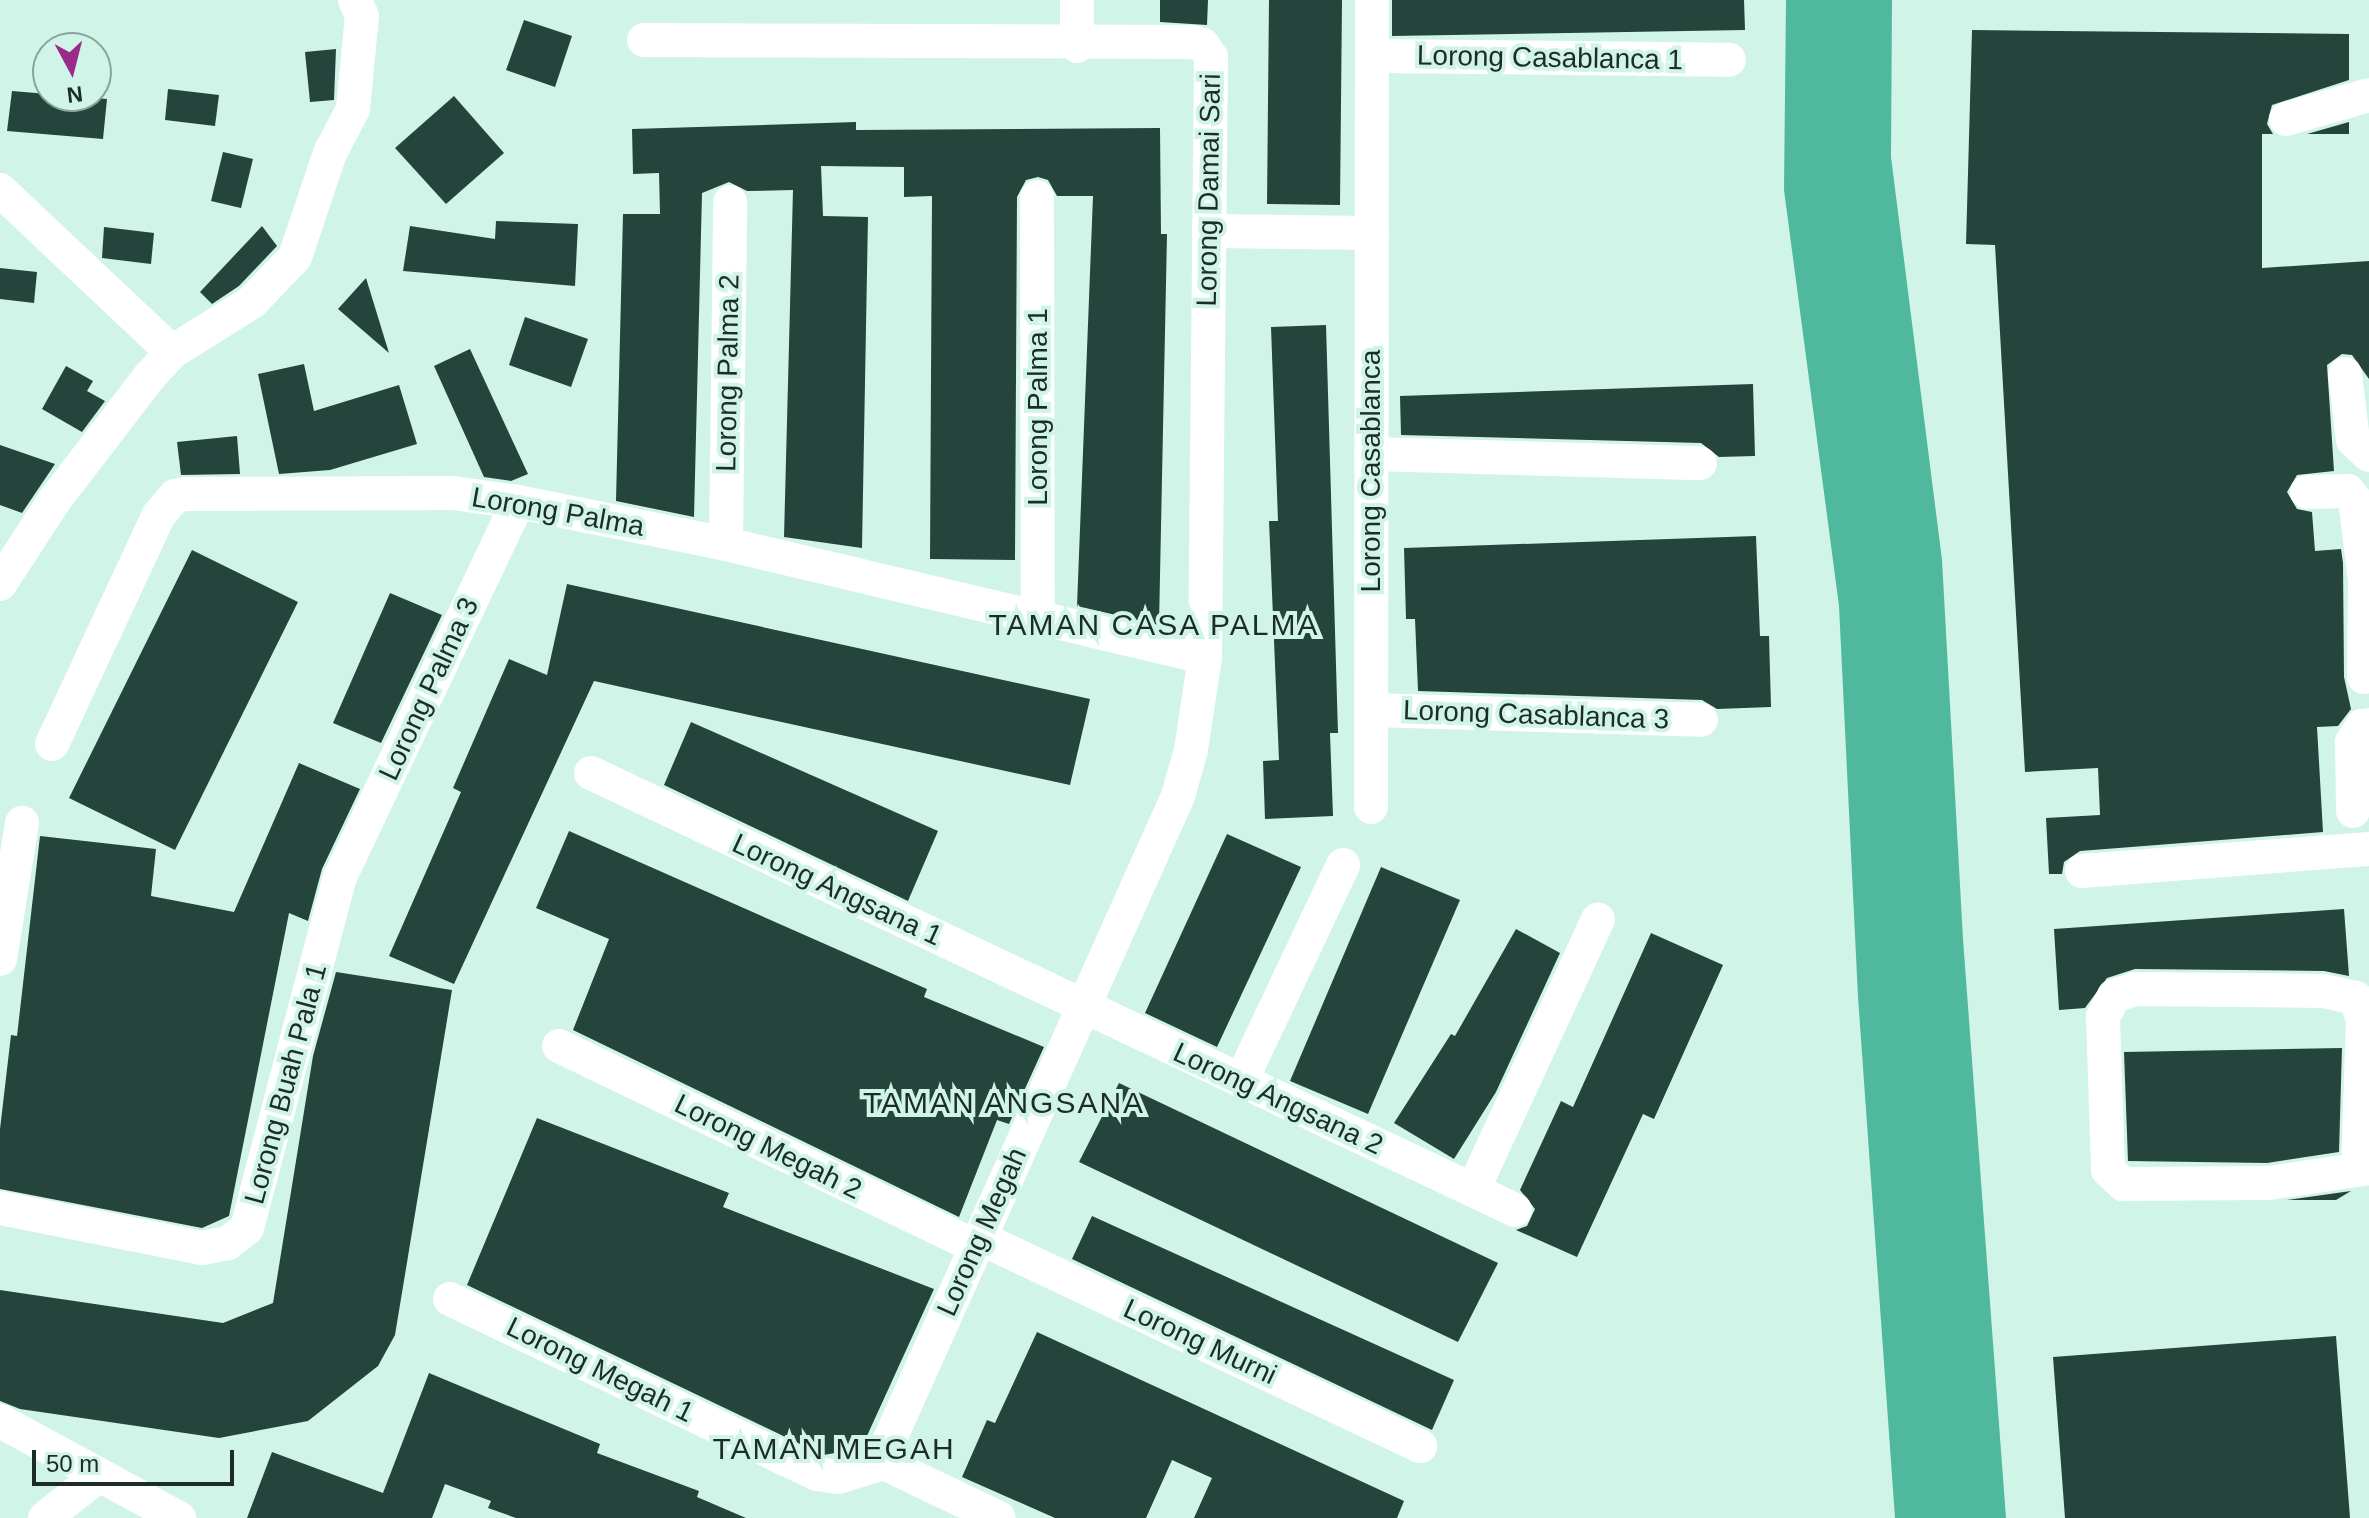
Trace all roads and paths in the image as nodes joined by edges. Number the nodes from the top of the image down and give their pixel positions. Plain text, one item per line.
1 (355, 0) edge
2 (1077, 0) edge
3 (1372, 0) edge
4 (644, 40) dead end
5 (1077, 46) junction
6 (1372, 56) junction
7 (1729, 60) dead end
8 (2369, 95) edge
9 (2286, 119) dead end
10 (0, 190) edge
11 (1037, 197) dead end
12 (730, 202) dead end
13 (1209, 231) junction
14 (1372, 233) junction
15 (172, 352) junction
16 (2345, 374) dead end
17 (1371, 454) junction
18 (2369, 455) edge
19 (1700, 463) dead end
20 (2307, 492) dead end
21 (518, 502) junction
22 (726, 544) junction
23 (2367, 580) edge
24 (0, 584) edge
25 (1038, 618) junction
26 (1205, 657) junction
27 (2364, 677) dead end
28 (1371, 710) junction
29 (1701, 720) dead end
30 (2369, 725) edge
31 (52, 744) dead end
32 (591, 773) dead end
33 (1371, 807) dead end
34 (2353, 811) dead end
35 (22, 823) dead end
36 (2369, 849) edge
37 (1343, 865) dead end
38 (2082, 871) dead end
39 (340, 877) joint
40 (1598, 920) dead end
41 (0, 959) edge
42 (1083, 1007) junction
43 (559, 1046) dead end
44 (1241, 1081) junction
45 (2364, 1169) edge
46 (1473, 1190) junction
47 (0, 1208) edge
48 (1515, 1210) dead end
49 (978, 1243) junction
50 (450, 1299) dead end
51 (0, 1421) edge
52 (1420, 1446) dead end
53 (884, 1463) junction
54 (98, 1476) junction
55 (45, 1518) edge
56 (179, 1518) edge
57 (999, 1518) edge

1 - 15 street
2 - 5 street
3 - 6 street, Lorong Casablanca
4 - 5 street, Lorong Damai Sari
5 - 13 street, Lorong Damai Sari
6 - 7 street, Lorong Casablanca 1
6 - 14 street, Lorong Casablanca
8 - 9 street
10 - 15 street
11 - 25 street, Lorong Palma 1
12 - 22 street, Lorong Palma 2
13 - 14 street
13 - 26 street, Lorong Damai Sari
14 - 17 street, Lorong Casablanca
15 - 24 street
16 - 18 street
17 - 19 street
17 - 28 street, Lorong Casablanca
20 - 23 street
21 - 22 street, Lorong Palma
21 - 31 street, Lorong Palma
21 - 39 street, Lorong Palma 3
22 - 25 street, Lorong Palma
23 - 27 street
25 - 26 street, Lorong Palma
26 - 42 street, Lorong Megah
28 - 29 street, Lorong Casablanca 3
28 - 33 street, Lorong Casablanca
30 - 34 street
32 - 42 street, Lorong Angsana 1
35 - 41 street
36 - 38 street
37 - 44 street
39 - 47 street, Lorong Buah Pala 1
40 - 46 street
42 - 44 street, Lorong Angsana 2
42 - 49 street, Lorong Megah
43 - 49 street, Lorong Megah 2
44 - 46 street, Lorong Angsana 2
45 - 45 street
46 - 48 street, Lorong Angsana 2
49 - 52 street, Lorong Murni
49 - 53 street, Lorong Megah
50 - 53 street, Lorong Megah 1
51 - 54 street
53 - 57 street
54 - 55 street
54 - 56 street

